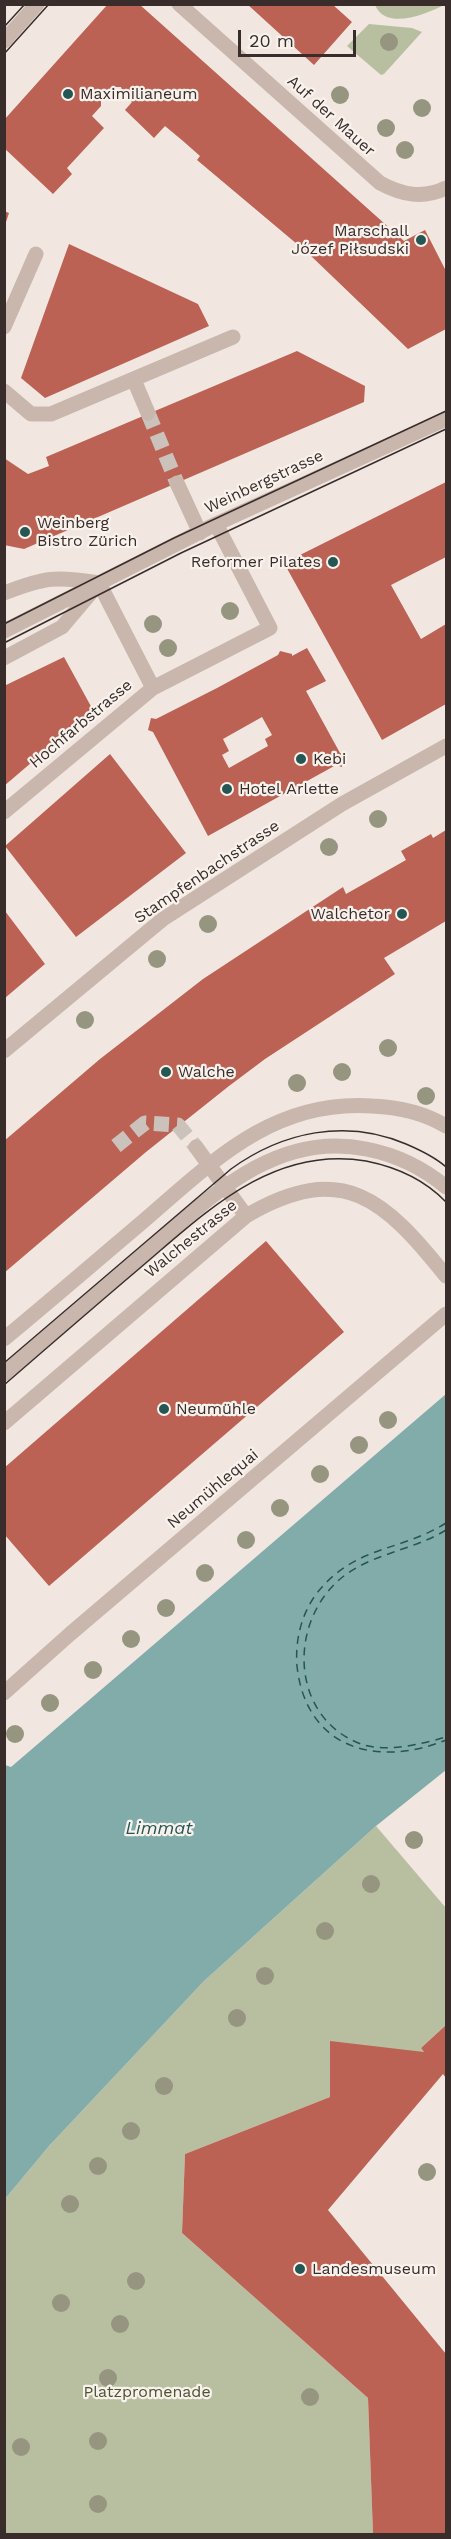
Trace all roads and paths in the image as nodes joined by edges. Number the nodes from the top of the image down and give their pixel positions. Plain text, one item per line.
1 (37, 4) edge
2 (179, 4) edge
3 (4, 41) edge
4 (447, 188) edge
5 (36, 254) dead end
6 (4, 327) edge
7 (233, 337) dead end
8 (134, 380) junction
9 (4, 392) edge
10 (148, 413) tunnel mouth
11 (447, 419) edge
12 (177, 483) tunnel mouth
13 (216, 524) junction
14 (200, 533) junction
15 (99, 583) junction
16 (4, 593) edge
17 (4, 631) edge
18 (4, 658) edge
19 (153, 688) junction
20 (447, 746) edge
21 (4, 812) edge
22 (4, 1051) edge
23 (447, 1126) edge
24 (196, 1147) tunnel mouth
25 (218, 1175) junction
26 (447, 1187) edge
27 (246, 1216) junction
28 (447, 1276) edge
29 (447, 1314) edge
30 (4, 1339) edge
31 (4, 1374) edge
32 (4, 1423) edge
33 (4, 1693) edge

1 - 3 street
2 - 4 street, Auf der Mauer
5 - 6 street
7 - 8 street
8 - 9 street
8 - 10 street
11 - 13 street, Weinbergstrasse
12 - 14 street
13 - 14 street, Weinbergstrasse
13 - 19 street, Hochfarbstrasse
14 - 15 street, Weinbergstrasse
15 - 16 street
15 - 17 street, Weinbergstrasse
15 - 18 street, Weinbergstrasse
15 - 19 street, Hochfarbstrasse
19 - 21 street, Hochfarbstrasse
20 - 22 street, Stampfenbachstrasse
23 - 25 street, Walchestrasse
24 - 25 street
25 - 26 street, Walchestrasse
25 - 27 street
25 - 30 street, Walchestrasse
25 - 31 street, Walchestrasse
27 - 28 street, Walchestrasse
27 - 32 street, Walchestrasse
29 - 33 street, Neumühlequai

